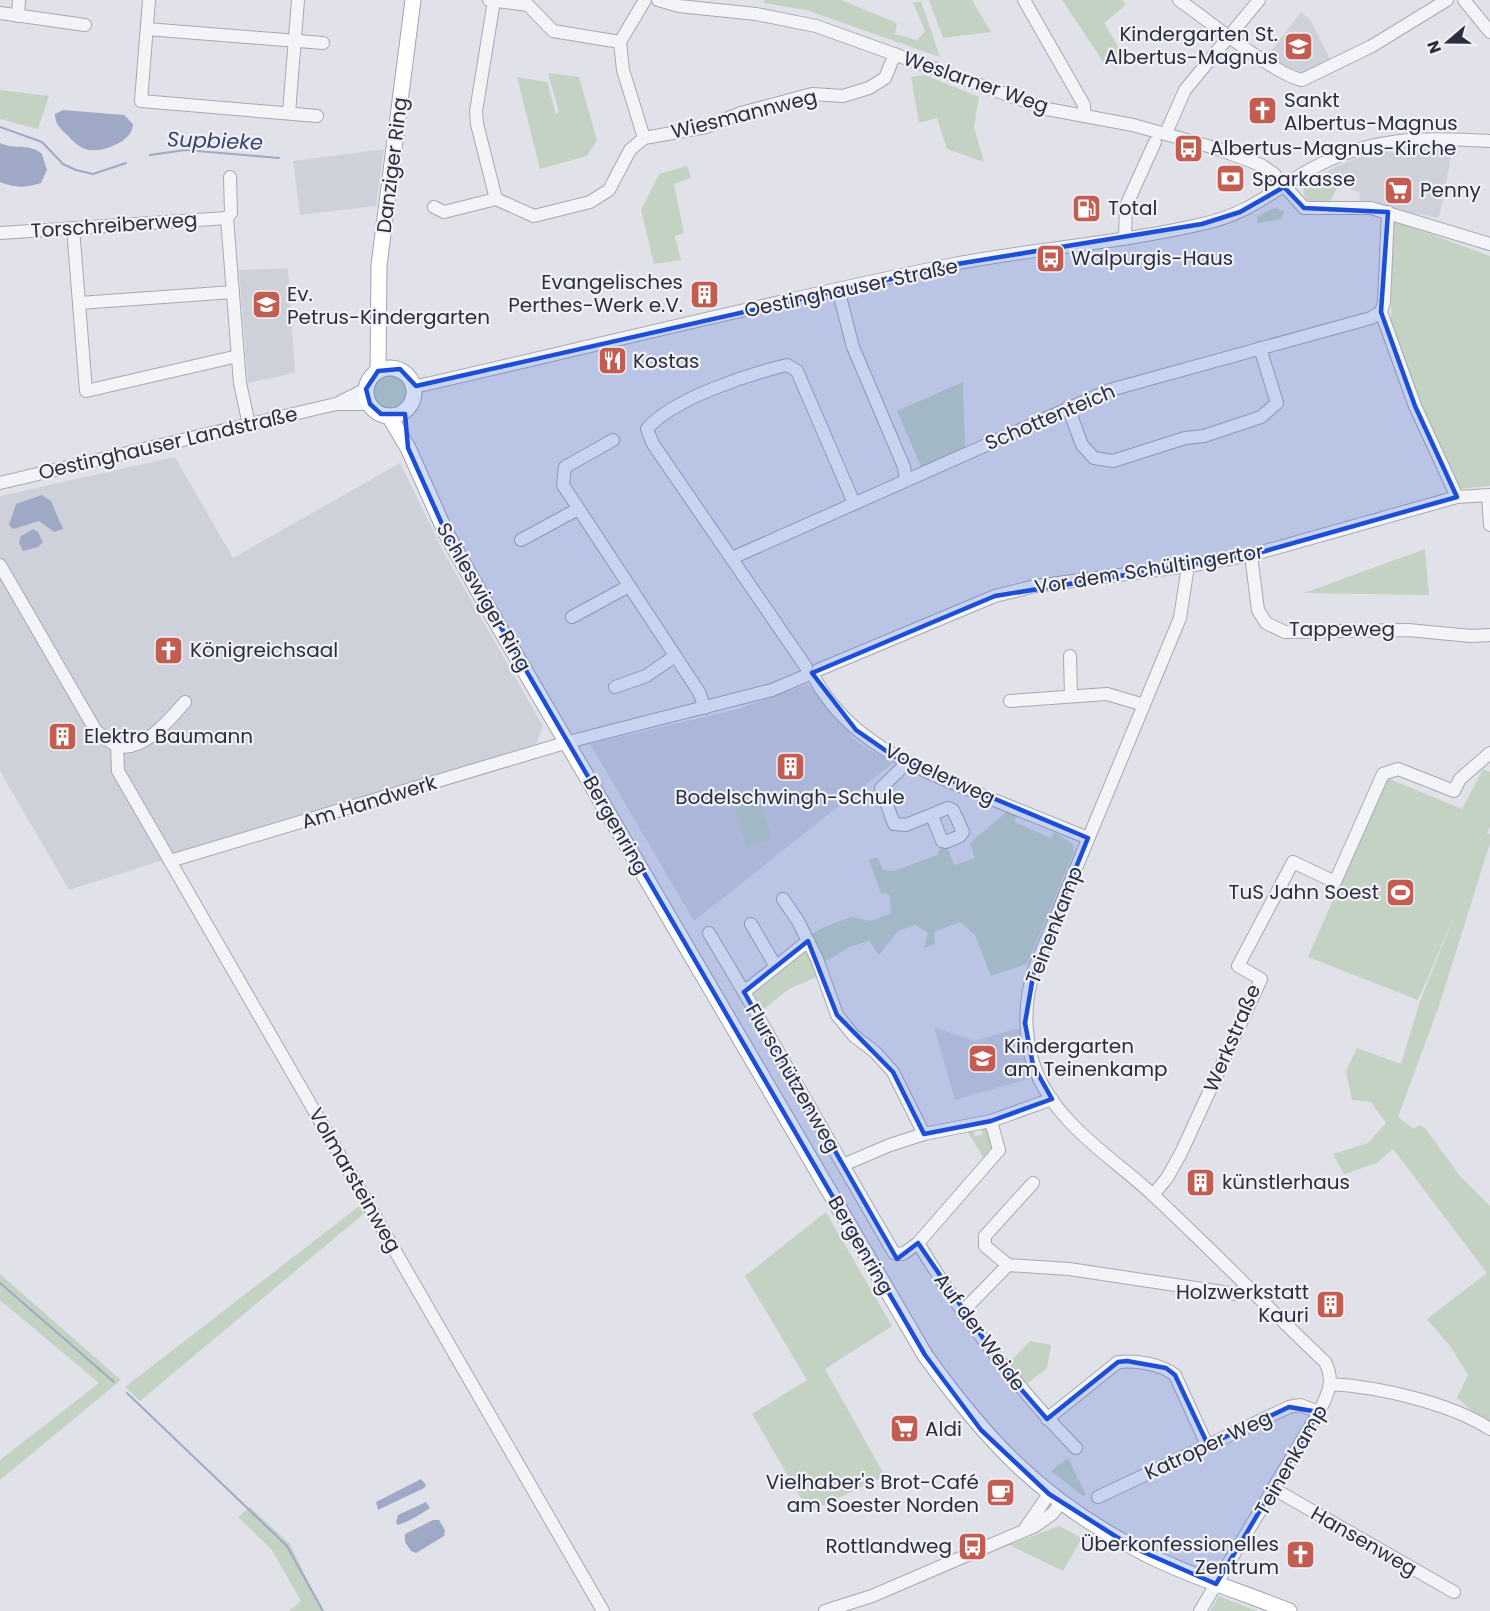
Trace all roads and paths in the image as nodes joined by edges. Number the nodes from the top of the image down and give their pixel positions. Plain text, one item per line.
1 (19, 0) edge
2 (149, 0) edge
3 (298, 0) edge
4 (413, 0) edge
5 (645, 0) edge
6 (658, 0) edge
7 (1024, 0) edge
8 (1179, 0) edge
9 (1258, 0) edge
10 (1447, 0) edge
11 (1464, 0) edge
12 (491, 1) edge
13 (0, 13) edge
14 (18, 16) junction
15 (85, 25) dead end
16 (147, 29) junction
17 (1490, 32) edge
18 (1230, 36) junction
19 (295, 41) junction
20 (620, 42) junction
21 (323, 43) dead end
22 (895, 54) junction
23 (289, 113) junction
24 (317, 116) dead end
25 (1084, 116) junction
26 (1166, 133) junction
27 (644, 138) junction
28 (1490, 141) edge
29 (1155, 142) dead end
30 (230, 177) dead end
31 (1284, 187) junction
32 (496, 199) junction
33 (434, 207) dead end
34 (1388, 212) junction
35 (228, 218) junction
36 (73, 228) junction
37 (0, 233) edge
38 (1125, 237) junction
39 (1490, 244) edge
40 (838, 289) junction
41 (233, 292) junction
42 (79, 303) junction
43 (1381, 312) junction
44 (1260, 348) junction
45 (238, 356) junction
46 (385, 369) junction
47 (414, 387) junction
48 (368, 397) junction
49 (1068, 407) junction
50 (404, 411) junction
51 (388, 416) junction
52 (249, 425) junction
53 (613, 440) dead end
54 (408, 448) junction
55 (906, 480) junction
56 (0, 483) edge
57 (1489, 495) edge
58 (1456, 497) junction
59 (854, 503) junction
60 (578, 509) junction
61 (1490, 525) edge
62 (521, 540) dead end
63 (1251, 555) junction
64 (732, 558) junction
65 (0, 565) edge
66 (1188, 567) junction
67 (629, 586) junction
68 (572, 617) dead end
69 (1490, 635) edge
70 (675, 656) junction
71 (1070, 656) dead end
72 (811, 673) junction
73 (615, 687) dead end
74 (1071, 696) junction
75 (1010, 701) dead end
76 (185, 702) dead end
77 (1144, 705) junction
78 (705, 708) junction
79 (568, 742) junction
80 (117, 746) junction
81 (1490, 753) edge
82 (907, 763) junction
83 (932, 816) dead end
84 (1088, 838) junction
85 (170, 861) junction
86 (783, 899) dead end
87 (752, 924) dead end
88 (709, 933) dead end
89 (808, 941) junction
90 (775, 965) junction
91 (744, 992) junction
92 (1052, 1099) junction
93 (991, 1121) junction
94 (924, 1134) junction
95 (843, 1165) junction
96 (1033, 1183) dead end
97 (1153, 1195) junction
98 (918, 1242) junction
99 (1008, 1265) junction
100 (1247, 1288) junction
101 (963, 1311) junction
102 (1331, 1384) junction
103 (1319, 1412) junction
104 (1047, 1419) junction
105 (1490, 1429) edge
106 (1207, 1445) junction
107 (1076, 1448) dead end
108 (1274, 1489) junction
109 (1098, 1497) dead end
110 (1055, 1499) junction
111 (1216, 1584) junction
112 (1454, 1592) dead end
113 (860, 1606) edge
114 (603, 1611) edge
115 (825, 1611) edge
116 (1200, 1611) edge
117 (1288, 1611) edge

1 - 14 street
2 - 16 street
3 - 19 street
4 - 46 main road, Danziger Ring
5 - 20 street
6 - 22 street, Weslarner Weg
7 - 25 street
8 - 18 street
9 - 18 street
10 - 18 street
11 - 17 street
12 - 20 street
12 - 32 street
13 - 14 street
14 - 15 street
16 - 19 street
16 - 23 street
18 - 26 street
19 - 21 street
19 - 23 street
20 - 27 street
22 - 25 street, Weslarner Weg
22 - 27 street, Wiesmannweg
23 - 24 street
25 - 26 street, Weslarner Weg
26 - 31 street, Weslarner Weg
27 - 32 street, Wiesmannweg
28 - 31 street, Oestinghauser Straße
29 - 38 street
30 - 35 street
31 - 34 street, Weslarner Weg
31 - 38 street, Oestinghauser Straße
32 - 33 street
34 - 39 street, Weslarner Weg
34 - 43 street
35 - 36 street, Torschreiberweg
35 - 41 street
36 - 37 street, Torschreiberweg
36 - 42 street
38 - 40 street, Oestinghauser Straße
40 - 47 street, Oestinghauser Straße
40 - 55 street
41 - 42 street
41 - 45 street
42 - 45 street
43 - 44 street, Schottenteich
43 - 58 street
44 - 49 street, Schottenteich
44 - 49 street
45 - 52 street
46 - 47 main road
46 - 48 main road
47 - 50 main road
48 - 51 main road
48 - 52 street, Oestinghauser Landstraße
49 - 55 street, Schottenteich
50 - 51 main road
50 - 54 main road, Schleswiger Ring
51 - 54 main road, Schleswiger Ring
52 - 56 street, Oestinghauser Landstraße
53 - 60 street
54 - 79 main road, Schleswiger Ring
55 - 59 street, Schottenteich
57 - 58 street, Vor dem Schültingertor
57 - 61 street
58 - 63 street, Vor dem Schültingertor
59 - 64 street, Schottenteich
59 - 64 street, Vogelerweg
60 - 62 street
60 - 67 street
63 - 66 street, Vor dem Schültingertor
63 - 69 street, Tappeweg
64 - 72 street, Vogelerweg
65 - 80 street
66 - 72 street, Vor dem Schültingertor
66 - 77 street, Teinenkamp
67 - 68 street
67 - 70 street
70 - 73 street
70 - 78 street
71 - 74 street
72 - 78 street, Vor dem Schültingertor
72 - 82 street, Vogelerweg
74 - 75 street
74 - 77 street
76 - 80 street
77 - 84 street, Teinenkamp
78 - 79 street, Vor dem Schültingertor
79 - 85 street, Am Handwerk
79 - 110 main road, Bergenring
80 - 85 street, Volmarsteinweg
81 - 97 street, Werkstraße
82 - 83 street
82 - 84 street, Vogelerweg
84 - 92 street, Teinenkamp
85 - 114 street, Volmarsteinweg
86 - 89 street
87 - 90 street
88 - 91 street, Flurschützenweg
89 - 90 street, Flurschützenweg
89 - 94 street
90 - 91 street, Flurschützenweg
91 - 95 street, Flurschützenweg
92 - 93 street
92 - 97 street, Teinenkamp
93 - 94 street
93 - 98 street
94 - 95 street
95 - 98 street, Flurschützenweg
96 - 99 street
97 - 100 street, Teinenkamp
98 - 101 street, Auf der Weide
99 - 100 street
99 - 101 street
100 - 102 street, Teinenkamp
101 - 104 street, Auf der Weide
102 - 103 street, Teinenkamp
102 - 105 street
103 - 106 street, Katroper Weg
103 - 108 street, Teinenkamp
104 - 106 street
104 - 107 street, Auf der Weide
106 - 109 street, Katroper Weg
108 - 111 street, Teinenkamp
108 - 112 street, Hansenweg
110 - 111 main road, Bergenring
110 - 113 street
111 - 116 street, Teinenkamp
111 - 117 main road, Bergenring
113 - 115 street

